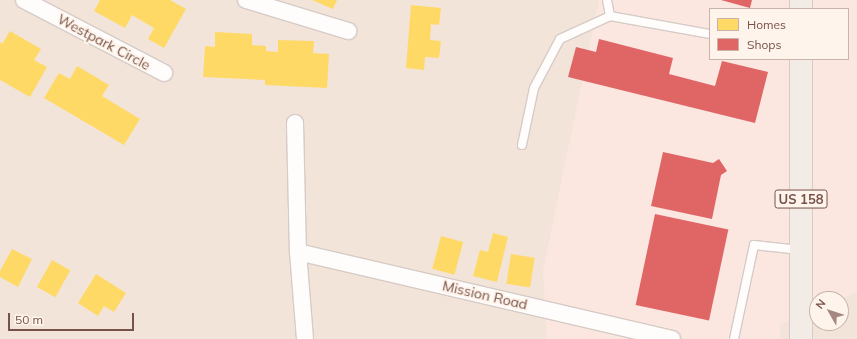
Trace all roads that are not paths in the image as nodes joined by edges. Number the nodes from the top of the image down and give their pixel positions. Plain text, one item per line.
1 (24, 0) edge
2 (246, 0) edge
3 (607, 0) edge
4 (610, 16) junction
5 (348, 31) dead end
6 (709, 34) edge
7 (801, 60) edge
8 (164, 73) dead end
9 (295, 123) dead end
10 (522, 145) dead end
11 (800, 250) junction
12 (298, 252) junction
13 (305, 339) edge
14 (672, 339) edge
15 (734, 339) edge
16 (801, 339) edge

1 - 8 street, Westpark Circle
2 - 5 street
3 - 4 lane
4 - 6 lane
4 - 10 lane
7 - 11 main road, US 158
9 - 12 street
11 - 15 lane
11 - 16 main road, US 158
12 - 13 street
12 - 14 street, Mission Road

